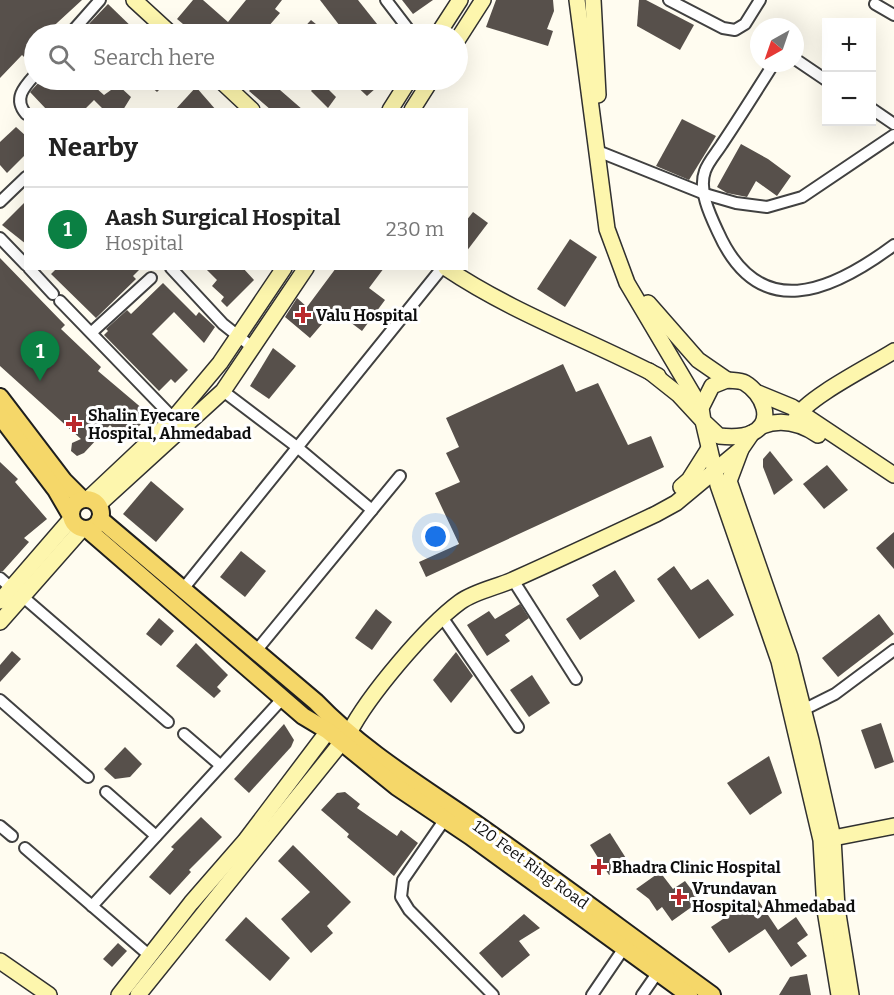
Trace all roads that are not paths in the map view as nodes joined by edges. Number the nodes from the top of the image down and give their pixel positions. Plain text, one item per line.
1 (100, 0) edge
2 (134, 0) edge
3 (386, 0) edge
4 (460, 0) edge
5 (483, 0) edge
6 (577, 0) edge
7 (593, 0) edge
8 (669, 0) edge
9 (760, 0) edge
10 (875, 4) dead end
11 (894, 15) edge
12 (79, 24) edge
13 (160, 24) edge
14 (404, 24) edge
15 (444, 24) edge
16 (468, 24) edge
17 (804, 65) edge
18 (768, 72) edge
19 (822, 77) edge
20 (24, 87) edge
21 (231, 90) edge
22 (403, 90) edge
23 (425, 90) edge
24 (250, 108) edge
25 (391, 108) edge
26 (413, 108) edge
27 (24, 110) edge
28 (876, 112) edge
29 (894, 124) edge
30 (894, 135) edge
31 (599, 151) junction
32 (24, 179) edge
33 (705, 194) junction
34 (0, 202) edge
35 (0, 238) edge
36 (894, 245) edge
37 (24, 264) edge
38 (30, 270) edge
39 (173, 270) edge
40 (283, 270) edge
41 (305, 270) edge
42 (440, 270) edge
43 (449, 270) edge
44 (151, 278) dead end
45 (92, 332) junction
46 (238, 337) junction
47 (252, 347) junction
48 (894, 352) edge
49 (727, 380) junction
50 (223, 391) junction
51 (758, 393) junction
52 (0, 397) edge
53 (702, 414) junction
54 (0, 416) edge
55 (797, 417) junction
56 (177, 422) junction
57 (757, 430) junction
58 (297, 447) junction
59 (741, 449) junction
60 (708, 450) junction
61 (714, 469) junction
62 (894, 475) edge
63 (400, 476) dead end
64 (894, 488) edge
65 (372, 510) junction
66 (85, 514) junction
67 (513, 580) junction
68 (11, 587) edge
69 (183, 589) junction
70 (0, 601) edge
71 (442, 617) junction
72 (0, 622) edge
73 (894, 650) edge
74 (256, 651) junction
75 (576, 679) dead end
76 (283, 698) junction
77 (0, 700) edge
78 (803, 710) junction
79 (168, 722) dead end
80 (518, 727) dead end
81 (338, 733) junction
82 (184, 734) dead end
83 (220, 765) junction
84 (88, 777) dead end
85 (106, 792) dead end
86 (445, 819) junction
87 (0, 826) edge
88 (894, 826) edge
89 (12, 836) dead end
90 (156, 836) junction
91 (827, 839) junction
92 (25, 848) dead end
93 (92, 906) junction
94 (624, 948) junction
95 (150, 956) junction
96 (0, 961) edge
97 (658, 972) junction
98 (490, 994) edge
99 (49, 995) edge
100 (120, 995) edge
101 (138, 995) edge
102 (592, 995) edge
103 (642, 995) edge
104 (689, 995) edge
105 (712, 995) edge
106 (839, 995) edge
107 (851, 995) edge

1 - 12 street
2 - 13 street
3 - 14 street
4 - 15 street
5 - 16 street
6 - 31 street
7 - 31 street
8 - 9 street
10 - 11 street
17 - 19 street
18 - 33 street
20 - 27 street
21 - 24 street
22 - 25 street
23 - 26 street
28 - 29 street
30 - 33 street
31 - 33 street
31 - 49 street
31 - 53 street
32 - 34 street
33 - 36 street
35 - 37 street
38 - 45 street
39 - 46 street
40 - 46 street
41 - 47 street
42 - 58 street
43 - 53 street
44 - 45 street
45 - 56 street
46 - 47 street
46 - 56 street
47 - 50 street
48 - 55 street
49 - 51 street
49 - 53 street
50 - 56 street
50 - 58 street
51 - 55 street
51 - 57 street
52 - 66 main road, 120 Feet Ring Road
53 - 57 street
53 - 60 street
54 - 66 main road, 120 Feet Ring Road
55 - 57 street
55 - 62 street
55 - 64 street
56 - 66 street
57 - 59 street
58 - 65 street
58 - 69 street
59 - 61 street
59 - 78 street
60 - 61 street
60 - 81 street
61 - 67 street
61 - 91 street
63 - 65 street
65 - 74 street
66 - 68 street
66 - 69 main road, 120 Feet Ring Road
66 - 76 main road, 120 Feet Ring Road
67 - 71 street
67 - 75 street
68 - 70 street
68 - 72 street
68 - 79 street
69 - 74 main road, 120 Feet Ring Road
71 - 80 street
71 - 81 street
73 - 78 street
74 - 81 main road, 120 Feet Ring Road
76 - 81 main road, 120 Feet Ring Road
76 - 83 street
77 - 84 street
78 - 91 street
81 - 86 main road, 120 Feet Ring Road
81 - 95 street
81 - 101 street
81 - 105 main road, 120 Feet Ring Road
82 - 83 street
83 - 90 street
85 - 90 street
86 - 94 main road, 120 Feet Ring Road
86 - 98 street
87 - 89 street
88 - 91 street
90 - 93 street
91 - 106 street
91 - 107 street
92 - 93 street
93 - 95 street
94 - 97 main road, 120 Feet Ring Road
94 - 102 street
95 - 100 street
96 - 99 street
97 - 103 street
97 - 104 main road, 120 Feet Ring Road

